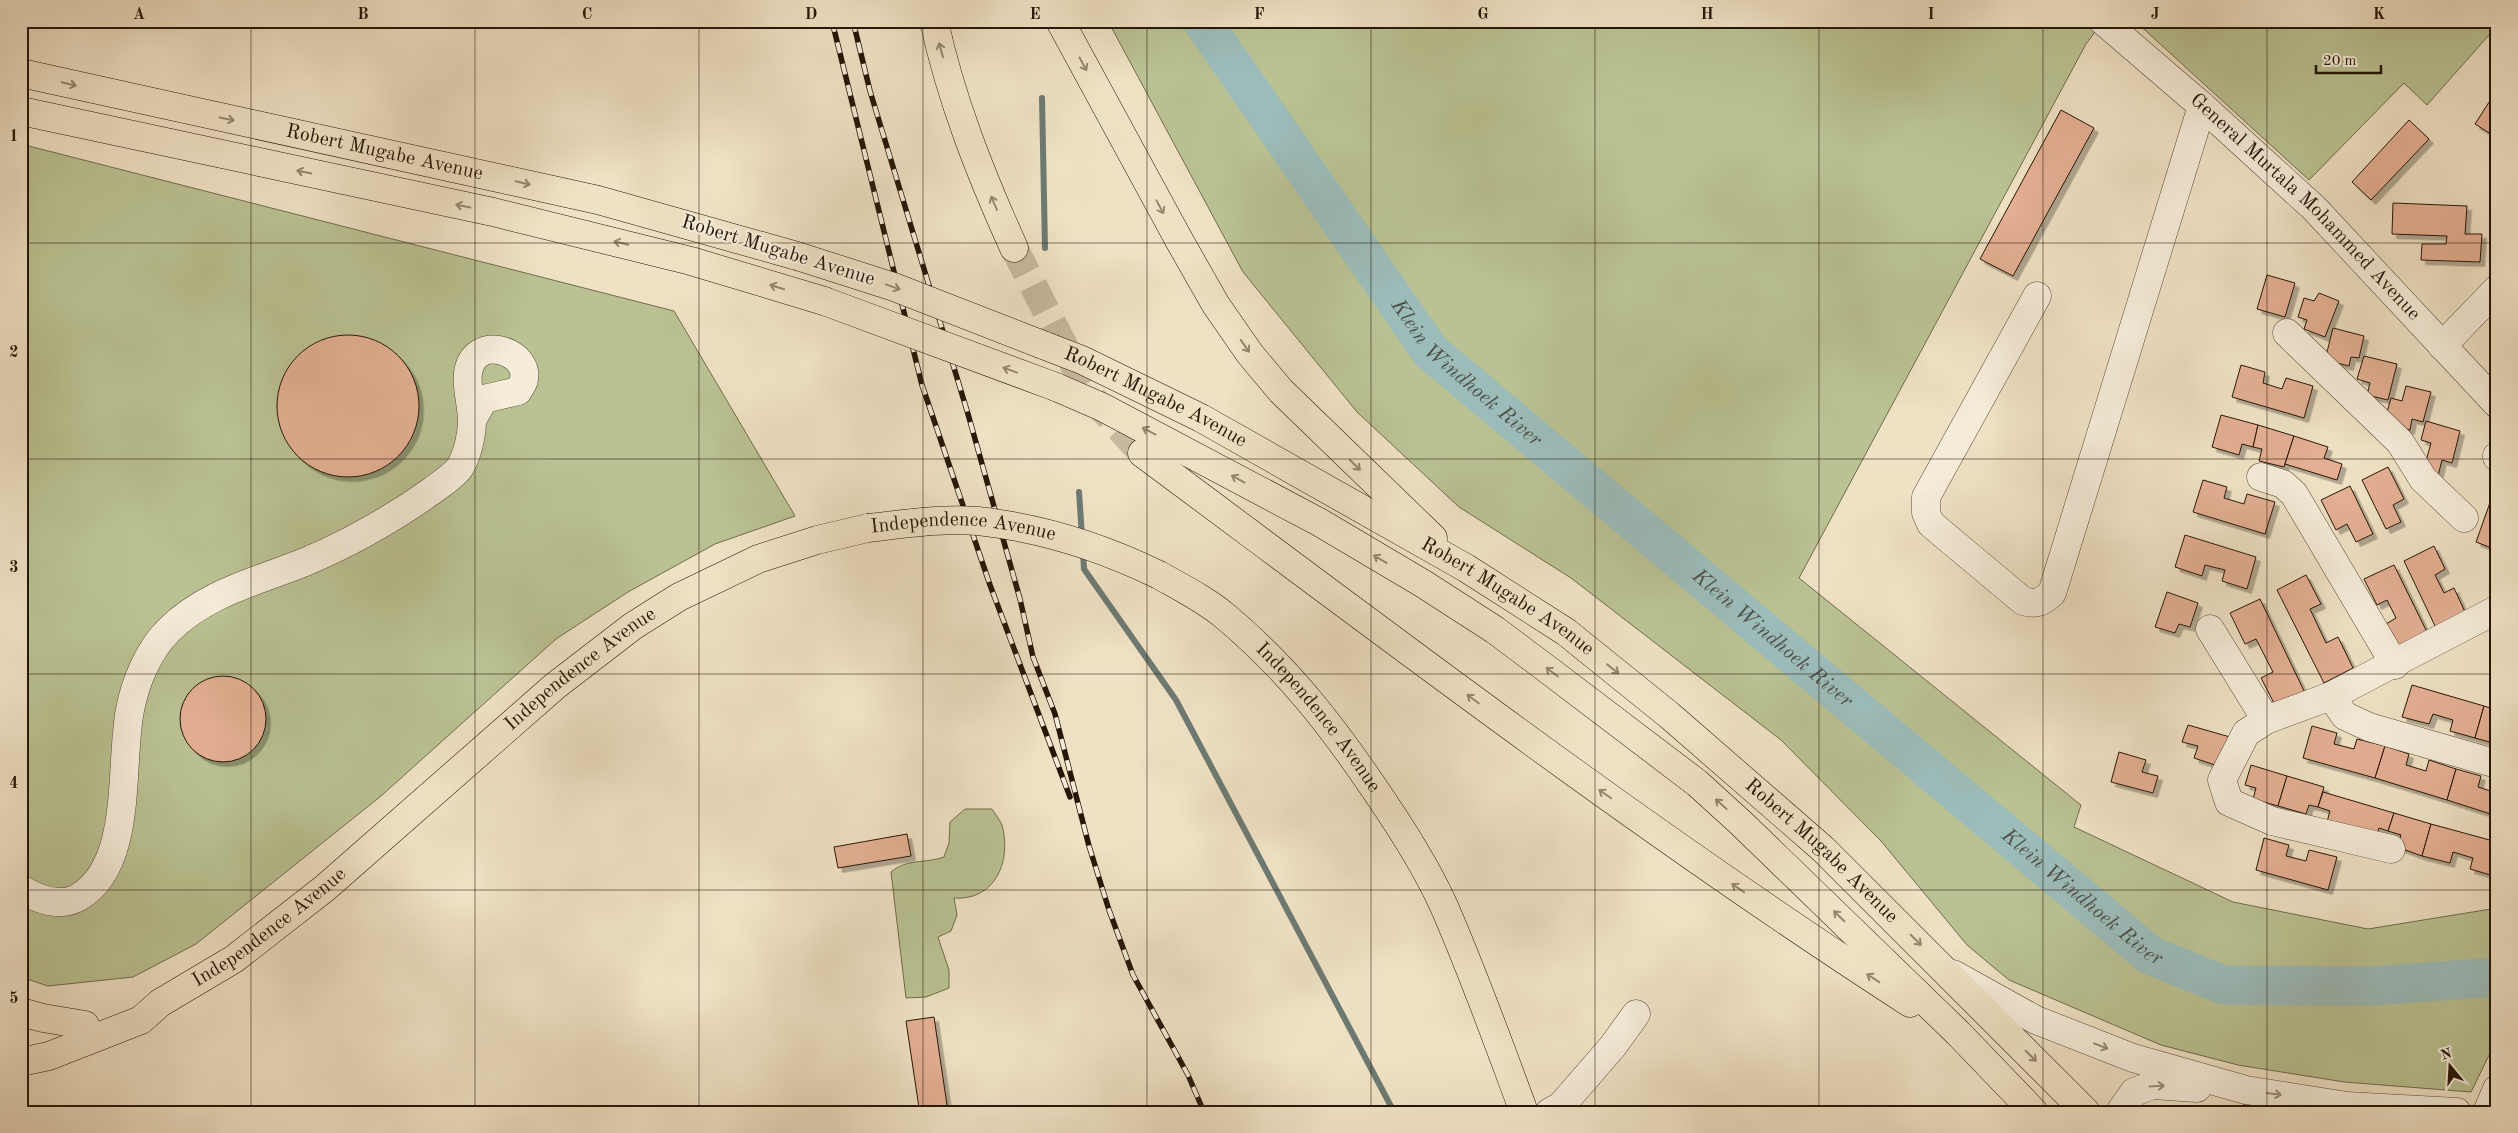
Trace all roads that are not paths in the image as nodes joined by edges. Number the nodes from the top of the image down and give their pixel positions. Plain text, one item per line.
1 (934, 21) edge
2 (1060, 21) edge
3 (2103, 21) edge
4 (21, 73) edge
5 (2202, 106) junction
6 (21, 111) edge
7 (1014, 248) tunnel mouth
8 (2497, 289) edge
9 (2037, 296) dead end
10 (2287, 333) dead end
11 (2442, 346) junction
12 (2497, 404) edge
13 (472, 420) dead end
14 (1142, 454) tunnel mouth
15 (2261, 477) dead end
16 (2464, 518) dead end
17 (1466, 568) junction
18 (2494, 611) dead end
19 (2210, 629) dead end
20 (2395, 665) junction
21 (2331, 696) junction
22 (2266, 720) junction
23 (2497, 764) edge
24 (2391, 849) dead end
25 (21, 889) edge
26 (1947, 971) junction
27 (160, 1004) junction
28 (21, 1012) edge
29 (1636, 1014) dead end
30 (85, 1025) junction
31 (1958, 1033) junction
32 (21, 1046) edge
33 (21, 1062) edge
34 (2497, 1089) edge
35 (2246, 1090) junction
36 (1524, 1112) edge
37 (1550, 1112) edge
38 (2034, 1112) edge
39 (2086, 1112) edge
40 (2120, 1112) edge
41 (2456, 1112) edge
42 (2487, 1112) edge

7 -> 1 main road
2 -> 17 main road
3 - 5 street, General Murtala Mohammed Avenue
4 -> 17 main road, Robert Mugabe Avenue, bridge
5 - 9 street
5 - 11 street, General Murtala Mohammed Avenue
31 -> 6 main road, Robert Mugabe Avenue, bridge
8 - 11 street
10 - 16 street
11 - 12 street, General Murtala Mohammed Avenue
13 - 25 street
31 -> 14 main road
15 - 20 street
17 -> 26 main road, Robert Mugabe Avenue
18 - 20 street
19 - 22 street
20 - 21 street
21 - 22 street
21 - 23 street
22 - 24 street
26 -> 35 street
26 -> 39 main road, Robert Mugabe Avenue
27 - 30 main road, Independence Avenue
27 - 33 main road, Independence Avenue
27 - 36 main road, Independence Avenue, bridge
28 - 30 main road
29 - 37 street
30 - 32 main road, Independence Avenue
31 - 38 main road, Robert Mugabe Avenue
34 - 42 street
40 -> 35 street
35 -> 41 street

